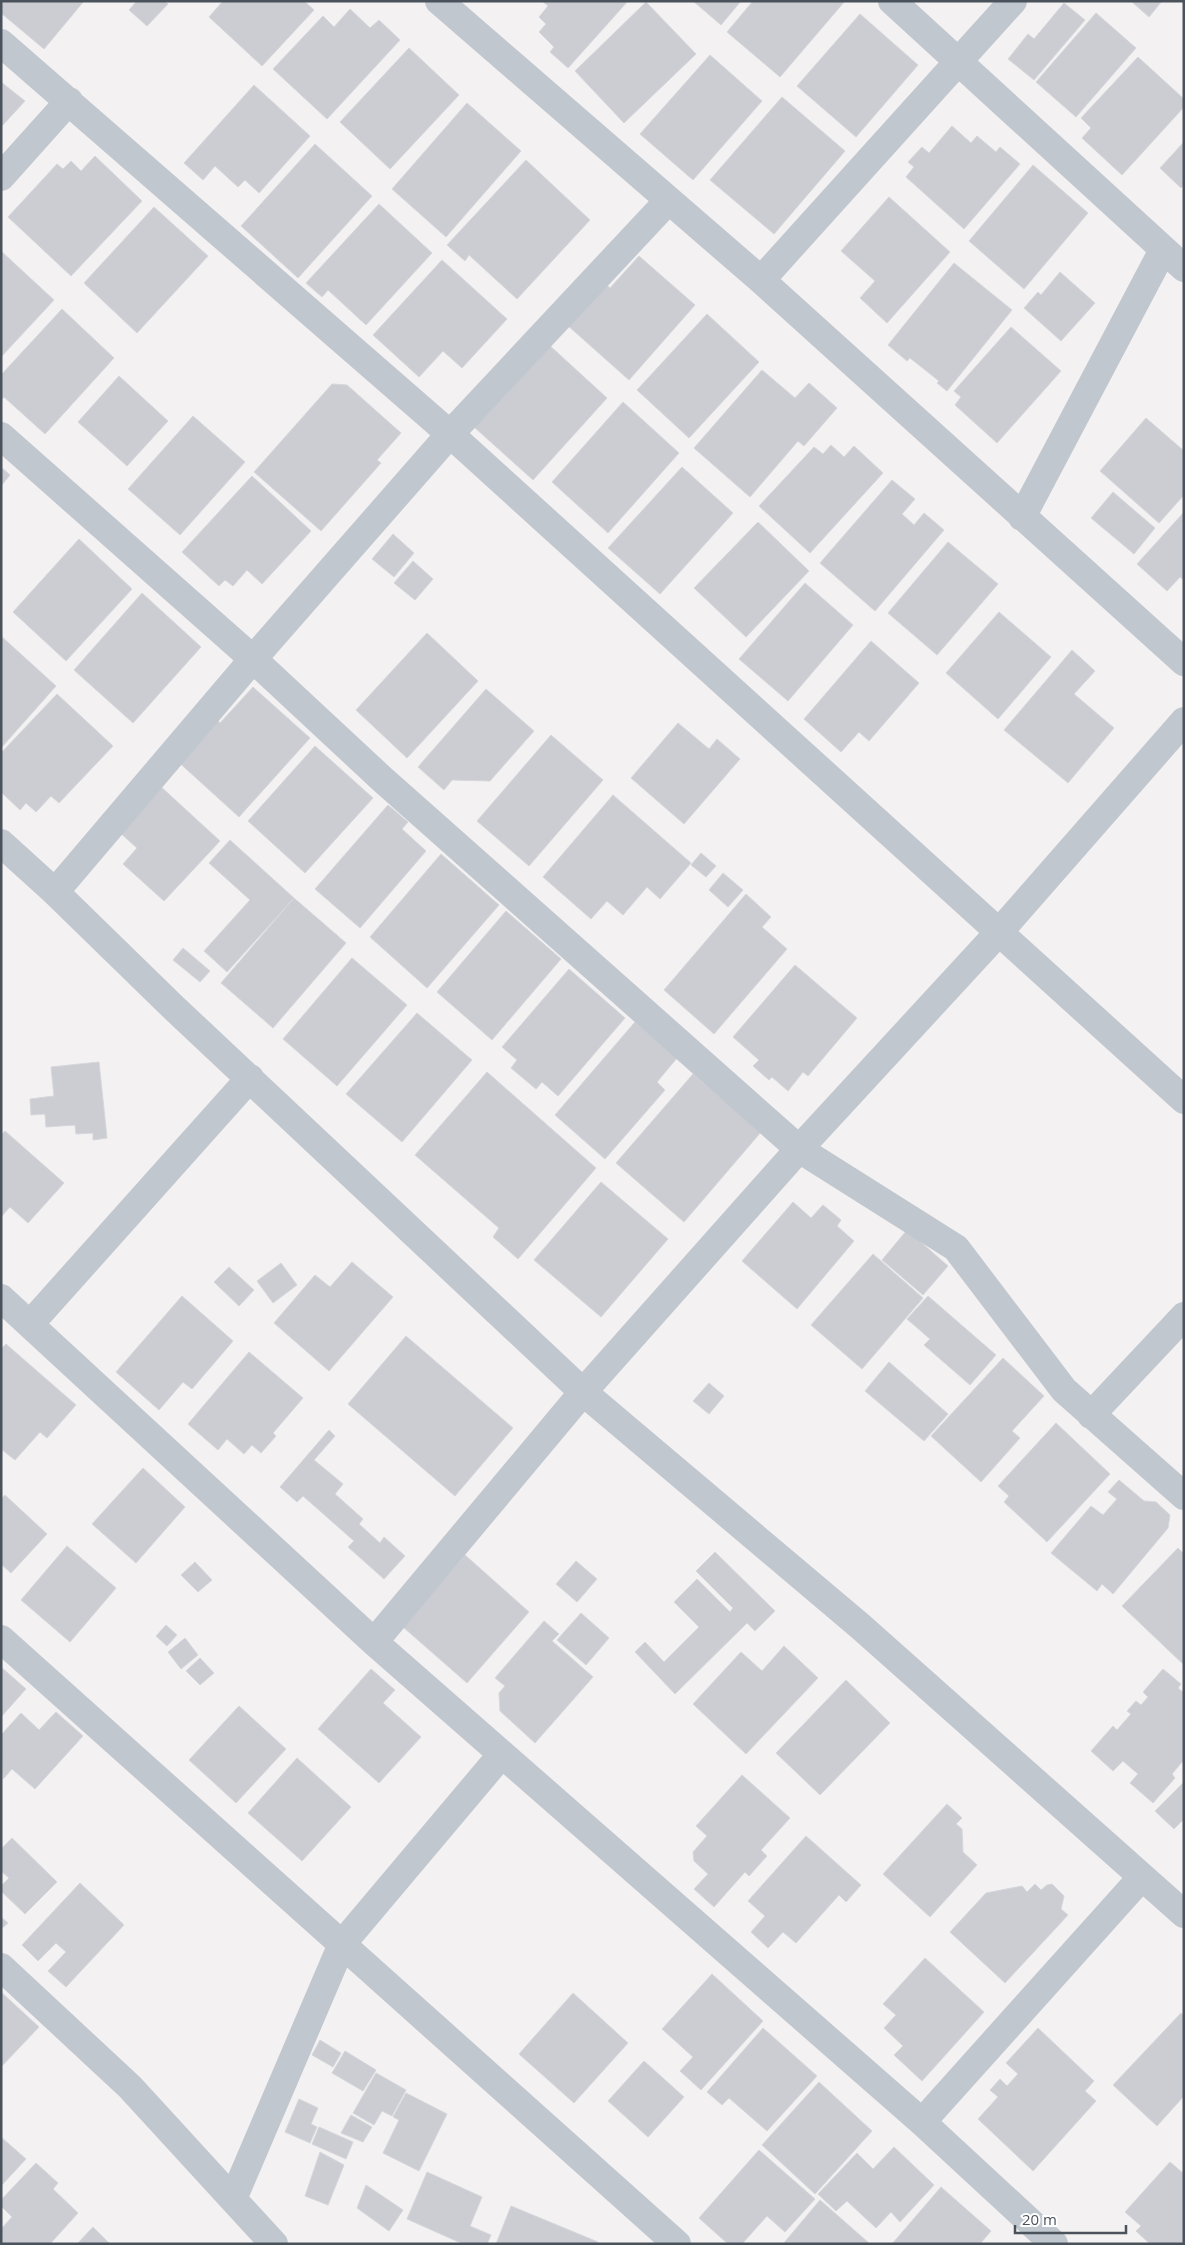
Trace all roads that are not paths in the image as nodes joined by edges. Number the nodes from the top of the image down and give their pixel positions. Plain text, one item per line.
1 (439, 1) edge
2 (892, 1) edge
3 (1013, 1) edge
4 (1, 43) edge
5 (959, 61) junction
6 (69, 102) junction
7 (1, 177) edge
8 (668, 201) junction
9 (1163, 250) junction
10 (1184, 268) edge
11 (761, 280) junction
12 (450, 434) junction
13 (1, 436) edge
14 (1022, 517) junction
15 (253, 659) junction
16 (1184, 662) edge
17 (1184, 721) edge
18 (1, 843) edge
19 (55, 892) junction
20 (1000, 931) junction
21 (250, 1078) junction
22 (1184, 1100) edge
23 (799, 1149) junction
24 (11, 1312) edge
25 (1184, 1316) edge
26 (583, 1392) junction
27 (1092, 1415) junction
28 (1184, 1496) edge
29 (1, 1639) edge
30 (374, 1642) junction
31 (502, 1754) junction
32 (1141, 1878) junction
33 (1184, 1914) edge
34 (342, 1944) junction
35 (1, 1967) edge
36 (922, 2122) junction
37 (233, 2199) junction
38 (673, 2242) edge
39 (274, 2244) edge
40 (1054, 2244) edge

1 - 8 street
2 - 5 street
3 - 5 street
4 - 6 street
5 - 9 street
5 - 11 street
6 - 7 street
6 - 12 street
8 - 11 street
8 - 12 street
9 - 10 street
9 - 14 street
11 - 14 street
12 - 15 street
12 - 20 street
13 - 15 street
14 - 16 street
15 - 19 street
15 - 23 street
17 - 20 street
18 - 19 street
19 - 21 street
20 - 22 street
20 - 23 street
21 - 24 street
21 - 26 street
23 - 26 street
23 - 27 street
24 - 30 street
25 - 27 street
26 - 30 street
26 - 32 street
27 - 28 street
29 - 34 street
30 - 31 street
31 - 34 street
31 - 36 street
32 - 33 street
32 - 36 street
34 - 37 street
34 - 38 street
35 - 37 street
36 - 40 street
37 - 39 street

